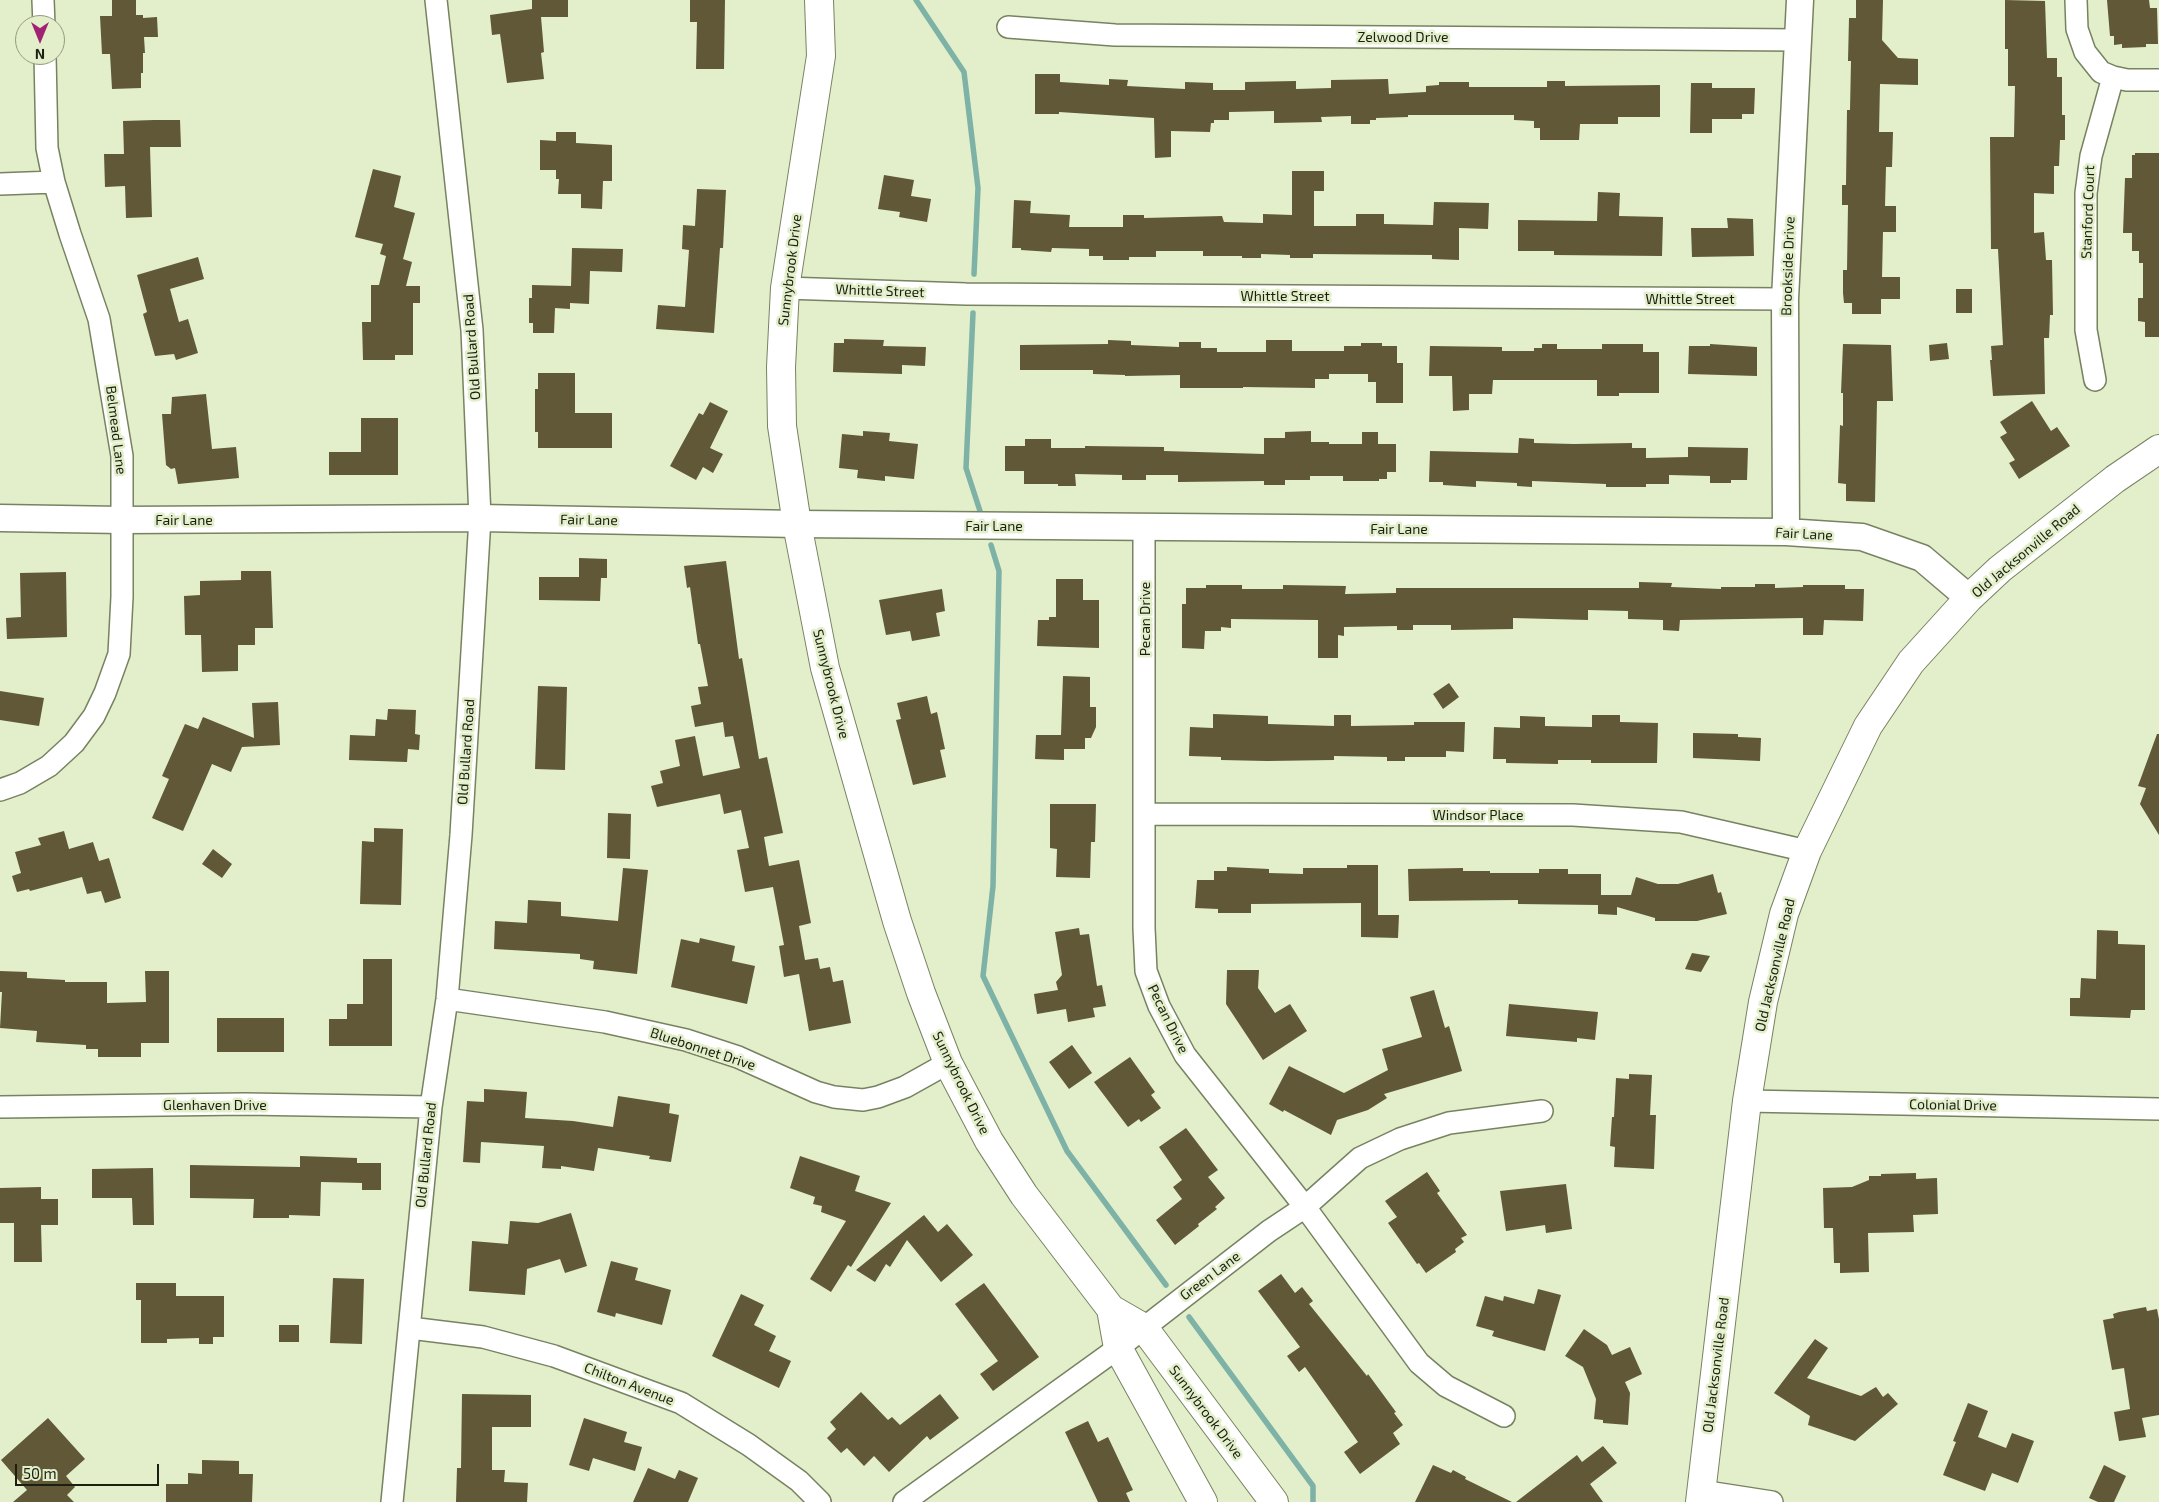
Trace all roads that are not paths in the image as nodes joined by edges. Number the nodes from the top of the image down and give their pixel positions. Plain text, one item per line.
1 (43, 0) edge
2 (436, 0) edge
3 (819, 0) edge
4 (1800, 0) edge
5 (2076, 0) edge
6 (44, 15) edge
7 (1008, 27) dead end
8 (1799, 40) junction
9 (45, 65) edge
10 (2113, 77) junction
11 (2159, 80) edge
12 (54, 182) junction
13 (0, 184) edge
14 (785, 288) junction
15 (1785, 299) junction
16 (2095, 380) dead end
17 (2159, 449) edge
18 (0, 518) edge
19 (480, 518) junction
20 (122, 520) junction
21 (797, 524) junction
22 (1144, 527) junction
23 (1786, 532) junction
24 (1969, 598) junction
25 (0, 790) edge
26 (1145, 814) junction
27 (1807, 851) junction
28 (447, 999) junction
29 (948, 1063) junction
30 (1747, 1101) junction
31 (0, 1107) edge
32 (431, 1107) junction
33 (2159, 1109) edge
34 (1542, 1111) dead end
35 (1305, 1207) junction
36 (1111, 1309) junction
37 (410, 1328) junction
38 (1144, 1328) junction
39 (1118, 1348) junction
40 (1504, 1416) dead end
41 (1700, 1496) edge
42 (392, 1502) edge
43 (820, 1502) edge
44 (904, 1502) edge
45 (1202, 1502) edge
46 (1274, 1502) edge
47 (1772, 1502) edge

1 - 6 street
2 - 19 street, Old Bullard Road
3 - 14 main road, Sunnybrook Drive
4 - 8 street, Brookside Drive
5 - 10 street
7 - 8 street, Zelwood Drive
8 - 15 street, Brookside Drive
9 - 12 street, Belmead Lane
10 - 11 street
10 - 16 street, Stanford Court
12 - 13 street
12 - 20 street, Belmead Lane
14 - 15 street, Whittle Street
14 - 21 main road, Sunnybrook Drive
15 - 23 street, Brookside Drive
17 - 24 main road, Old Jacksonville Road
18 - 20 street, Fair Lane
19 - 20 street, Fair Lane
19 - 21 street, Fair Lane
19 - 28 street, Old Bullard Road
20 - 25 street, Belmead Lane
21 - 22 street, Fair Lane
21 - 29 main road, Sunnybrook Drive
22 - 23 street, Fair Lane
22 - 26 street, Pecan Drive
23 - 24 street, Fair Lane
24 - 27 main road, Old Jacksonville Road
26 - 27 street, Windsor Place
26 - 35 street, Pecan Drive
27 - 30 main road, Old Jacksonville Road
28 - 29 street, Bluebonnet Drive
28 - 32 street, Old Bullard Road
29 - 36 main road, Sunnybrook Drive
30 - 33 street, Colonial Drive
30 - 41 main road, Old Jacksonville Road
31 - 32 street, Glenhaven Drive
32 - 37 street, Old Bullard Road
34 - 35 street, Green Lane
35 - 38 street, Green Lane
35 - 40 street, Pecan Drive
36 - 38 main road, Sunnybrook Drive
36 - 39 main road, Sunnybrook Drive
37 - 42 street, Old Bullard Road
37 - 43 street, Chilton Avenue
38 - 39 street, Green Lane
38 - 46 main road, Sunnybrook Drive
39 - 44 street, Green Lane
39 - 45 main road, Sunnybrook Drive
41 - 47 street

